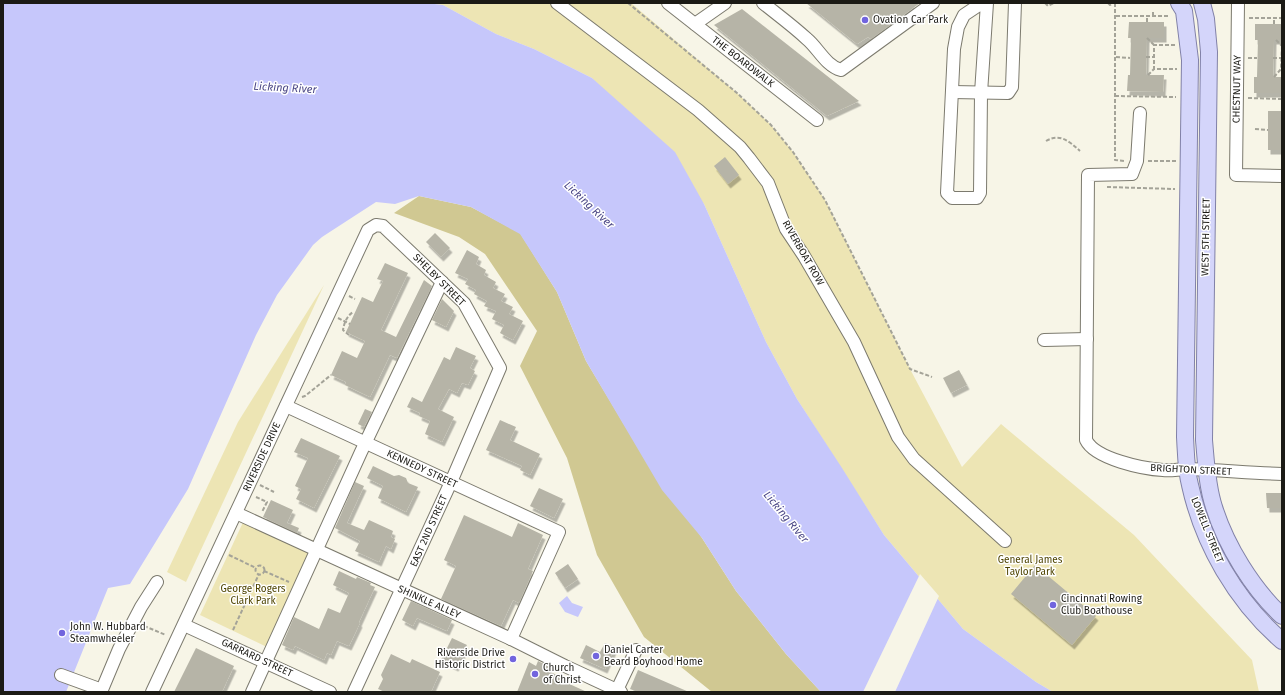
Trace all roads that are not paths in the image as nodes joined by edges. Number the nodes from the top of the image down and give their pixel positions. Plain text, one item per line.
1 (557, 3) edge
2 (668, 3) edge
3 (725, 3) edge
4 (763, 3) edge
5 (934, 3) edge
6 (982, 3) edge
7 (987, 3) edge
8 (1015, 3) edge
9 (1179, 3) edge
10 (1202, 3) edge
11 (1238, 3) edge
12 (695, 24) junction
13 (871, 39) dead end
14 (833, 67) junction
15 (952, 92) junction
16 (981, 93) junction
17 (1140, 113) dead end
18 (817, 120) dead end
19 (1282, 176) edge
20 (376, 225) joint
21 (442, 282) junction
22 (1087, 339) junction
23 (1044, 340) dead end
24 (500, 368) joint
25 (286, 406) junction
26 (366, 443) junction
27 (1187, 469) junction
28 (1207, 471) junction
29 (1282, 474) edge
30 (451, 482) junction
31 (236, 514) junction
32 (1005, 541) dead end
33 (316, 550) junction
34 (157, 582) dead end
35 (402, 589) junction
36 (1282, 616) edge
37 (184, 625) junction
38 (511, 639) junction
39 (1282, 640) edge
40 (636, 650) dead end
41 (266, 662) junction
42 (61, 675) dead end
43 (102, 691) edge
44 (618, 691) edge
45 (152, 692) edge
46 (252, 692) edge
47 (330, 692) edge
48 (354, 692) edge

1 - 32 street, RIVERBOAT ROW
2 - 12 street, THE BOARDWALK
3 - 12 street
4 - 14 street
5 - 14 street
6 - 15 street
7 - 16 street
8 - 16 street
9 - 27 main road, WEST 5TH STREET
10 - 28 main road, WEST 5TH STREET
11 - 19 street, CHESTNUT WAY
12 - 18 street, THE BOARDWALK
13 - 14 street
15 - 16 street
15 - 16 street
17 - 22 street
20 - 21 street, SHELBY STREET
20 - 25 street, RIVERSIDE DRIVE
21 - 24 street, SHELBY STREET
21 - 26 street
22 - 23 street
22 - 27 street, BRIGHTON STREET
24 - 30 street, EAST 2ND STREET
25 - 26 street, KENNEDY STREET
25 - 31 street, RIVERSIDE DRIVE
26 - 30 street, KENNEDY STREET
26 - 33 street
27 - 28 street, BRIGHTON STREET
27 - 39 main road, LOWELL STREET
28 - 29 street, BRIGHTON STREET
28 - 36 main road, LOWELL STREET
30 - 35 street, EAST 2ND STREET
30 - 38 street, KENNEDY STREET
31 - 33 street, SHINKLE ALLEY
31 - 37 street, RIVERSIDE DRIVE
33 - 35 street, SHINKLE ALLEY
33 - 41 street
34 - 43 street
35 - 38 street, SHINKLE ALLEY
35 - 48 street, EAST 2ND STREET
37 - 41 street, GARRARD STREET
37 - 45 street, RIVERSIDE DRIVE
38 - 44 street, SHINKLE ALLEY
40 - 44 street
41 - 46 street
41 - 47 street, GARRARD STREET
42 - 43 street

